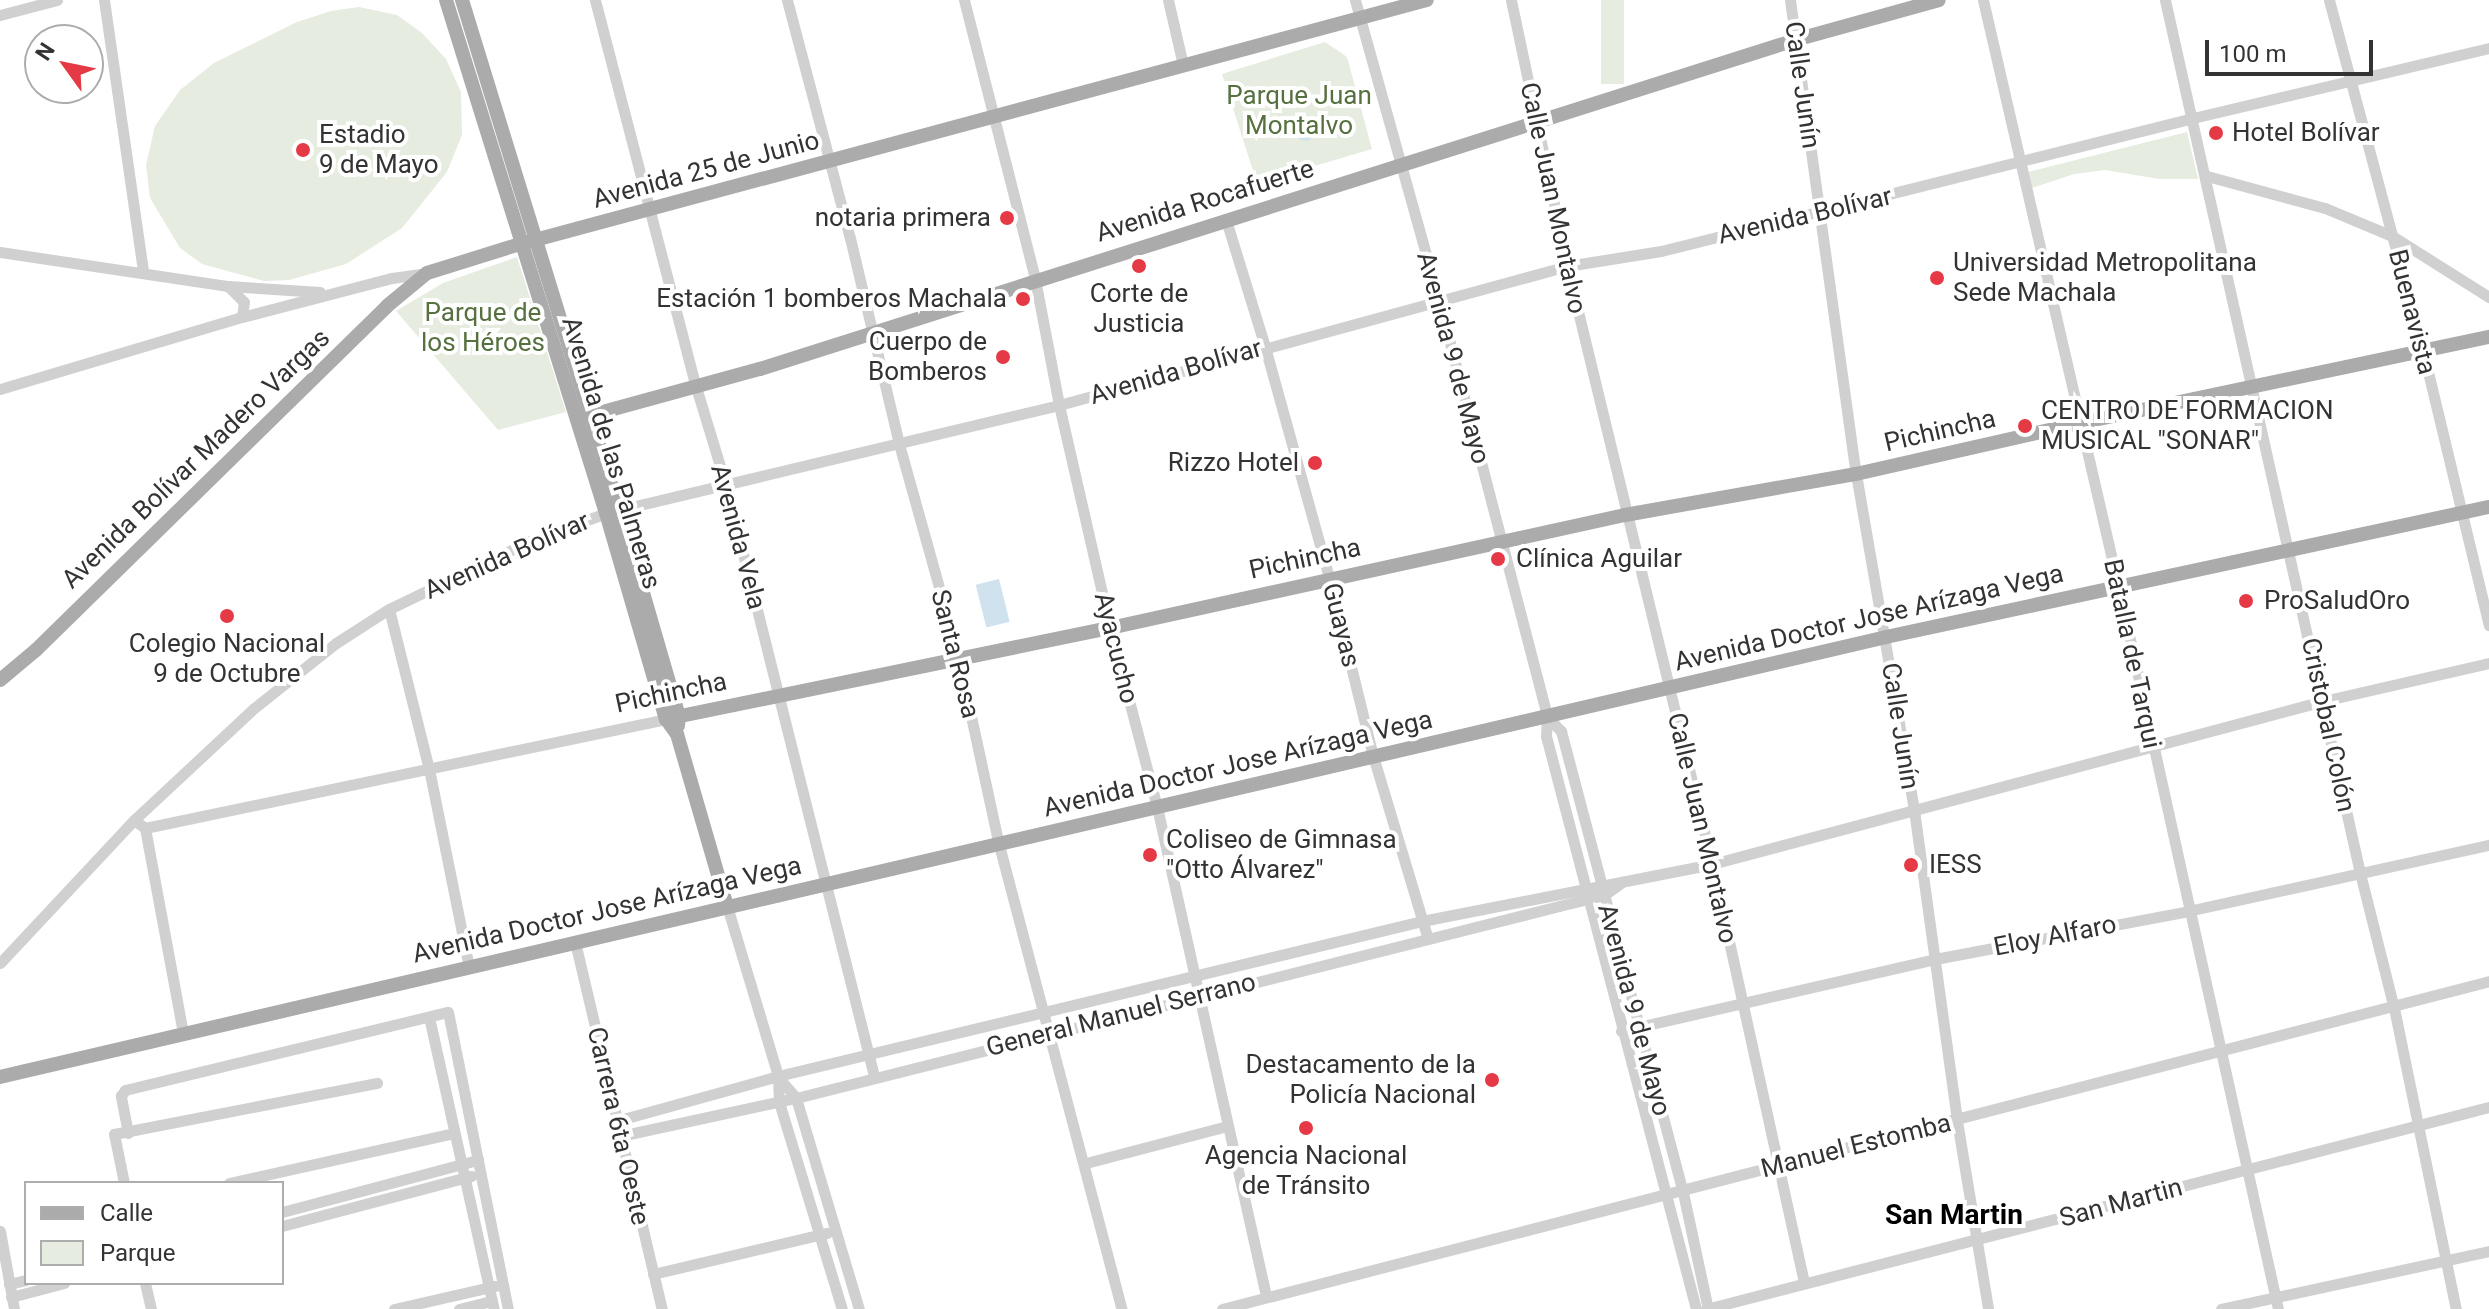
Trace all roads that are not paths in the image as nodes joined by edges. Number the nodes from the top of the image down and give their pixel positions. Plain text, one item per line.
1 (57, 0) edge
2 (104, 0) edge
3 (446, 0) edge
4 (462, 0) edge
5 (595, 0) edge
6 (787, 0) edge
7 (964, 0) edge
8 (1168, 0) edge
9 (1355, 0) edge
10 (1427, 0) edge
11 (1511, 0) edge
12 (1790, 0) edge
13 (1939, 0) edge
14 (1983, 0) edge
15 (2165, 0) edge
16 (2329, 0) edge
17 (0, 15) edge
18 (1359, 16) junction
19 (1795, 40) junction
20 (2489, 48) edge
21 (1183, 65) junction
22 (2351, 82) junction
23 (993, 117) junction
24 (2193, 118) junction
25 (1538, 124) junction
26 (828, 161) junction
27 (2020, 163) junction
28 (1401, 166) junction
29 (2207, 176) junction
30 (651, 211) junction
31 (1820, 213) junction
32 (1226, 220) junction
33 (2392, 236) junction
34 (537, 240) junction
35 (520, 244) junction
36 (0, 252) edge
37 (1567, 266) junction
38 (143, 272) junction
39 (427, 273) junction
40 (1035, 279) junction
41 (228, 286) junction
42 (332, 293) junction
43 (2489, 297) edge
44 (1439, 301) junction
45 (242, 317) junction
46 (873, 333) junction
47 (2489, 337) edge
48 (1265, 347) junction
49 (2423, 351) junction
50 (2252, 386) junction
51 (696, 387) junction
52 (0, 389) edge
53 (1059, 405) junction
54 (583, 417) junction
55 (2080, 423) junction
56 (899, 444) junction
57 (1856, 474) junction
58 (726, 486) junction
59 (2489, 507) edge
60 (613, 512) junction
61 (2460, 514) junction
62 (1625, 515) junction
63 (1502, 542) junction
64 (2289, 548) junction
65 (1329, 577) junction
66 (2119, 587) junction
67 (389, 609) junction
68 (2489, 625) edge
69 (1110, 628) junction
70 (1886, 637) junction
71 (958, 656) junction
72 (2489, 663) edge
73 (0, 680) edge
74 (1669, 688) junction
75 (779, 695) junction
76 (2323, 701) junction
77 (1547, 717) junction
78 (672, 718) junction
79 (2152, 749) junction
80 (1373, 756) junction
81 (429, 769) junction
82 (1157, 807) junction
83 (1914, 810) junction
84 (134, 820) junction
85 (145, 828) junction
86 (999, 845) junction
87 (2489, 845) edge
88 (1712, 864) junction
89 (2360, 873) junction
90 (828, 882) junction
91 (1602, 889) junction
92 (1590, 892) junction
93 (727, 906) junction
94 (2188, 911) junction
95 (1422, 921) junction
96 (1428, 939) junction
97 (575, 942) junction
98 (1935, 959) junction
99 (0, 963) edge
100 (469, 968) junction
101 (1193, 978) junction
102 (2489, 981) edge
103 (1198, 996) junction
104 (1743, 1001) junction
105 (2394, 1008) junction
106 (1043, 1013) junction
107 (429, 1017) junction
108 (1637, 1027) junction
109 (1621, 1031) junction
110 (183, 1034) junction
111 (1049, 1034) junction
112 (2221, 1052) junction
113 (870, 1055) junction
114 (778, 1076) junction
115 (874, 1076) junction
116 (0, 1077) edge
117 (377, 1083) dead end
118 (796, 1098) junction
119 (779, 1102) junction
120 (2489, 1107) edge
121 (616, 1121) junction
122 (1957, 1121) junction
123 (1227, 1126) junction
124 (2420, 1126) junction
125 (128, 1133) junction
126 (454, 1133) junction
127 (620, 1136) junction
128 (478, 1160) junction
129 (1086, 1163) junction
130 (461, 1164) junction
131 (1779, 1165) junction
132 (2247, 1169) junction
133 (480, 1173) junction
134 (464, 1178) junction
135 (124, 1181) edge
136 (238, 1181) edge
137 (1682, 1188) junction
138 (1665, 1194) junction
139 (284, 1211) edge
140 (284, 1225) edge
141 (0, 1231) edge
142 (835, 1231) junction
143 (821, 1235) junction
144 (1977, 1242) junction
145 (2489, 1251) edge
146 (2447, 1260) junction
147 (653, 1274) junction
148 (1804, 1283) junction
149 (503, 1284) junction
150 (56, 1285) edge
151 (145, 1285) edge
152 (489, 1287) junction
153 (1266, 1296) junction
154 (2275, 1296) junction
155 (11, 1297) edge
156 (493, 1305) edge
157 (151, 1309) edge
158 (394, 1309) edge
159 (459, 1309) edge
160 (508, 1309) edge
161 (662, 1309) edge
162 (842, 1309) edge
163 (859, 1309) edge
164 (1122, 1309) edge
165 (1222, 1309) edge
166 (1696, 1309) edge
167 (1708, 1309) edge
168 (1988, 1309) edge
169 (2221, 1309) edge
170 (2278, 1309) edge
171 (2456, 1309) edge

1 - 17 street
2 - 38 street
3 - 35 main road, Avenida de las Palmeras
4 - 34 main road, Avenida de las Palmeras
5 - 30 street, Avenida Vela
6 - 26 street, Santa Rosa
7 - 23 street, Ayacucho
8 - 21 street
9 - 18 street, Avenida 9 de Mayo
10 - 18 main road, Avenida 25 de Junio
11 - 25 street, Calle Juan Montalvo
12 - 19 street, Calle Junín
13 - 19 main road, Avenida Rocafuerte
14 - 27 street, Batalla de Tarqui
15 - 24 street, Cristobal Colón
16 - 22 street, Buenavista
18 - 21 main road, Avenida 25 de Junio
18 - 28 street, Avenida 9 de Mayo
19 - 25 main road, Avenida Rocafuerte
19 - 31 street, Calle Junín
20 - 22 street, Avenida Bolívar
21 - 23 main road, Avenida 25 de Junio
22 - 24 street, Avenida Bolívar
22 - 33 street, Buenavista
23 - 26 main road, Avenida 25 de Junio
23 - 40 street, Ayacucho
24 - 27 street, Avenida Bolívar
24 - 29 street, Cristobal Colón
25 - 28 main road, Avenida Rocafuerte
25 - 37 street, Calle Juan Montalvo
26 - 30 main road, Avenida 25 de Junio
26 - 46 street, Santa Rosa
27 - 31 street, Avenida Bolívar
27 - 55 street, Batalla de Tarqui
28 - 32 main road, Avenida Rocafuerte
28 - 44 street, Avenida 9 de Mayo
29 - 33 street
29 - 50 street, Cristobal Colón
30 - 34 main road, Avenida 25 de Junio
30 - 51 street, Avenida Vela
31 - 37 street, Avenida Bolívar
31 - 57 street, Calle Junín
32 - 40 main road, Avenida Rocafuerte
32 - 48 street, Guayas
33 - 43 street
33 - 49 street, Buenavista
34 - 35 main road, Avenida 25 de Junio
34 - 54 main road, Avenida de las Palmeras
35 - 39 main road, Avenida 25 de Junio
35 - 54 main road, Avenida de las Palmeras
36 - 38 street
37 - 44 street, Avenida Bolívar
37 - 62 street, Calle Juan Montalvo
38 - 41 street
39 - 42 street, Avenida 25 de Junio
39 - 73 main road, Avenida Bolívar Madero Vargas
40 - 46 main road, Avenida Rocafuerte
40 - 53 street, Ayacucho
41 - 42 street
41 - 45 street
42 - 45 street, Avenida 25 de Junio
44 - 48 street, Avenida Bolívar
44 - 63 street, Avenida 9 de Mayo
45 - 52 street, Avenida 25 de Junio
46 - 51 main road, Avenida Rocafuerte
46 - 56 street, Santa Rosa
47 - 49 main road, Pichincha
48 - 53 street, Avenida Bolívar
48 - 65 street, Guayas
49 - 50 main road, Pichincha
49 - 61 street, Buenavista
50 - 55 main road, Pichincha
50 - 64 street, Cristobal Colón
51 - 54 main road, Avenida Rocafuerte
51 - 58 street, Avenida Vela
53 - 56 street, Avenida Bolívar
53 - 69 street, Ayacucho
54 - 60 main road, Avenida de las Palmeras
55 - 57 main road, Pichincha
55 - 66 street, Batalla de Tarqui
56 - 58 street, Avenida Bolívar
56 - 71 street, Santa Rosa
57 - 62 main road, Pichincha
57 - 70 street, Calle Junín
58 - 60 street, Avenida Bolívar
58 - 75 street, Avenida Vela
59 - 61 main road, Avenida Doctor Jose Arízaga Vega
60 - 67 street, Avenida Bolívar
60 - 78 main road, Avenida de las Palmeras
61 - 64 main road, Avenida Doctor Jose Arízaga Vega
61 - 68 street, Buenavista
62 - 63 main road, Pichincha
62 - 74 street, Calle Juan Montalvo
63 - 65 main road, Pichincha
63 - 77 street, Avenida 9 de Mayo
64 - 66 main road, Avenida Doctor Jose Arízaga Vega
64 - 76 street, Cristobal Colón
65 - 69 main road, Pichincha
65 - 80 street, Guayas
66 - 70 main road, Avenida Doctor Jose Arízaga Vega
66 - 79 street, Batalla de Tarqui
67 - 81 street
67 - 84 street, Avenida Bolívar
69 - 71 main road, Pichincha
69 - 82 street, Ayacucho
70 - 74 main road, Avenida Doctor Jose Arízaga Vega
70 - 83 street, Calle Junín
71 - 75 main road, Pichincha
71 - 86 street, Santa Rosa
72 - 76 street, General Manuel Serrano
74 - 77 main road, Avenida Doctor Jose Arízaga Vega
74 - 88 street, Calle Juan Montalvo
75 - 78 main road, Pichincha
75 - 90 street, Avenida Vela
76 - 79 street, General Manuel Serrano
76 - 89 street, Cristobal Colón
77 - 80 main road, Avenida Doctor Jose Arízaga Vega
77 - 91 street, Avenida 9 de Mayo
77 - 92 street, Avenida 9 de Mayo
78 - 81 street, Pichincha
78 - 93 main road, Avenida de las Palmeras
79 - 83 street, General Manuel Serrano
79 - 94 street, Batalla de Tarqui
80 - 82 main road, Avenida Doctor Jose Arízaga Vega
80 - 95 street, Guayas
81 - 85 street, Pichincha
81 - 100 street
82 - 86 main road, Avenida Doctor Jose Arízaga Vega
82 - 101 street, Ayacucho
83 - 88 street, General Manuel Serrano
83 - 98 street, Calle Junín
84 - 85 street
84 - 99 street, Avenida Bolívar
85 - 110 street
86 - 90 main road, Avenida Doctor Jose Arízaga Vega
86 - 106 street, Santa Rosa
87 - 89 street, Eloy Alfaro
88 - 91 street, General Manuel Serrano
88 - 104 street, Calle Juan Montalvo
89 - 94 street, Eloy Alfaro
89 - 105 street, Cristobal Colón
90 - 93 main road, Avenida Doctor Jose Arízaga Vega
90 - 113 street, Avenida Vela
91 - 92 street, General Manuel Serrano
91 - 108 street, Avenida 9 de Mayo
92 - 95 street, General Manuel Serrano
92 - 96 street, General Manuel Serrano
92 - 109 street, Avenida 9 de Mayo
93 - 97 main road, Avenida Doctor Jose Arízaga Vega
93 - 114 street, Avenida de las Palmeras
94 - 98 street, Eloy Alfaro
94 - 112 street, Batalla de Tarqui
95 - 96 street, Guayas
95 - 101 street, General Manuel Serrano
96 - 103 street, General Manuel Serrano
97 - 100 main road, Avenida Doctor Jose Arízaga Vega
97 - 121 street, Carrera 6ta Oeste
98 - 104 street, Eloy Alfaro
98 - 122 street, Calle Junín
100 - 110 main road, Avenida Doctor Jose Arízaga Vega
101 - 103 street, Ayacucho
101 - 106 street, General Manuel Serrano
102 - 105 street, Manuel Estomba
103 - 111 street, General Manuel Serrano
103 - 123 street, Ayacucho
104 - 108 street, Eloy Alfaro
104 - 131 street, Calle Juan Montalvo
105 - 112 street, Manuel Estomba
105 - 124 street, Cristobal Colón
106 - 111 street, Santa Rosa
106 - 113 street, General Manuel Serrano
107 - 125 street
107 - 126 street
107 - 128 street
108 - 109 street, Eloy Alfaro
108 - 137 street, Avenida 9 de Mayo
109 - 138 street, Avenida 9 de Mayo
110 - 116 main road, Avenida Doctor Jose Arízaga Vega
111 - 115 street, General Manuel Serrano
111 - 129 street, Santa Rosa
112 - 122 street, Manuel Estomba
112 - 132 street, Batalla de Tarqui
113 - 114 street, General Manuel Serrano
113 - 115 street, Avenida Vela
114 - 118 street, Avenida de las Palmeras
114 - 119 street, Avenida de las Palmeras
114 - 121 street, General Manuel Serrano
115 - 118 street, General Manuel Serrano
117 - 125 street
118 - 119 street, General Manuel Serrano
118 - 142 street, Avenida de las Palmeras
119 - 127 street, General Manuel Serrano
119 - 143 street, Avenida de las Palmeras
120 - 124 street, San Martin
121 - 127 street, Carrera 6ta Oeste
122 - 131 street, Manuel Estomba
122 - 144 street, Calle Junín
123 - 129 street
123 - 153 street, Ayacucho
124 - 132 street, San Martin
124 - 146 street, Cristobal Colón
125 - 135 street
126 - 130 street
126 - 136 street
127 - 147 street, Carrera 6ta Oeste
128 - 130 street
128 - 133 street
129 - 164 street, Santa Rosa
130 - 134 street
130 - 139 street
131 - 137 street, Manuel Estomba
131 - 148 street, Calle Juan Montalvo
132 - 144 street, San Martin
132 - 154 street, Batalla de Tarqui
133 - 134 street
133 - 149 street
134 - 140 street
134 - 152 street
137 - 138 street, Manuel Estomba
137 - 167 street, Avenida 9 de Mayo
138 - 153 street, Manuel Estomba
138 - 166 street, Avenida 9 de Mayo
141 - 155 street
142 - 143 street
142 - 163 street, Avenida de las Palmeras
143 - 147 street
143 - 162 street, Avenida de las Palmeras
144 - 148 street, San Martin
144 - 168 street, Calle Junín
145 - 146 street
146 - 154 street
146 - 171 street, Cristobal Colón
147 - 161 street, Carrera 6ta Oeste
148 - 167 street, San Martin
149 - 152 street
149 - 160 street
150 - 155 street
151 - 157 street
152 - 156 street
152 - 158 street
153 - 165 street, Manuel Estomba
154 - 169 street
154 - 170 street, Batalla de Tarqui
156 - 159 street

